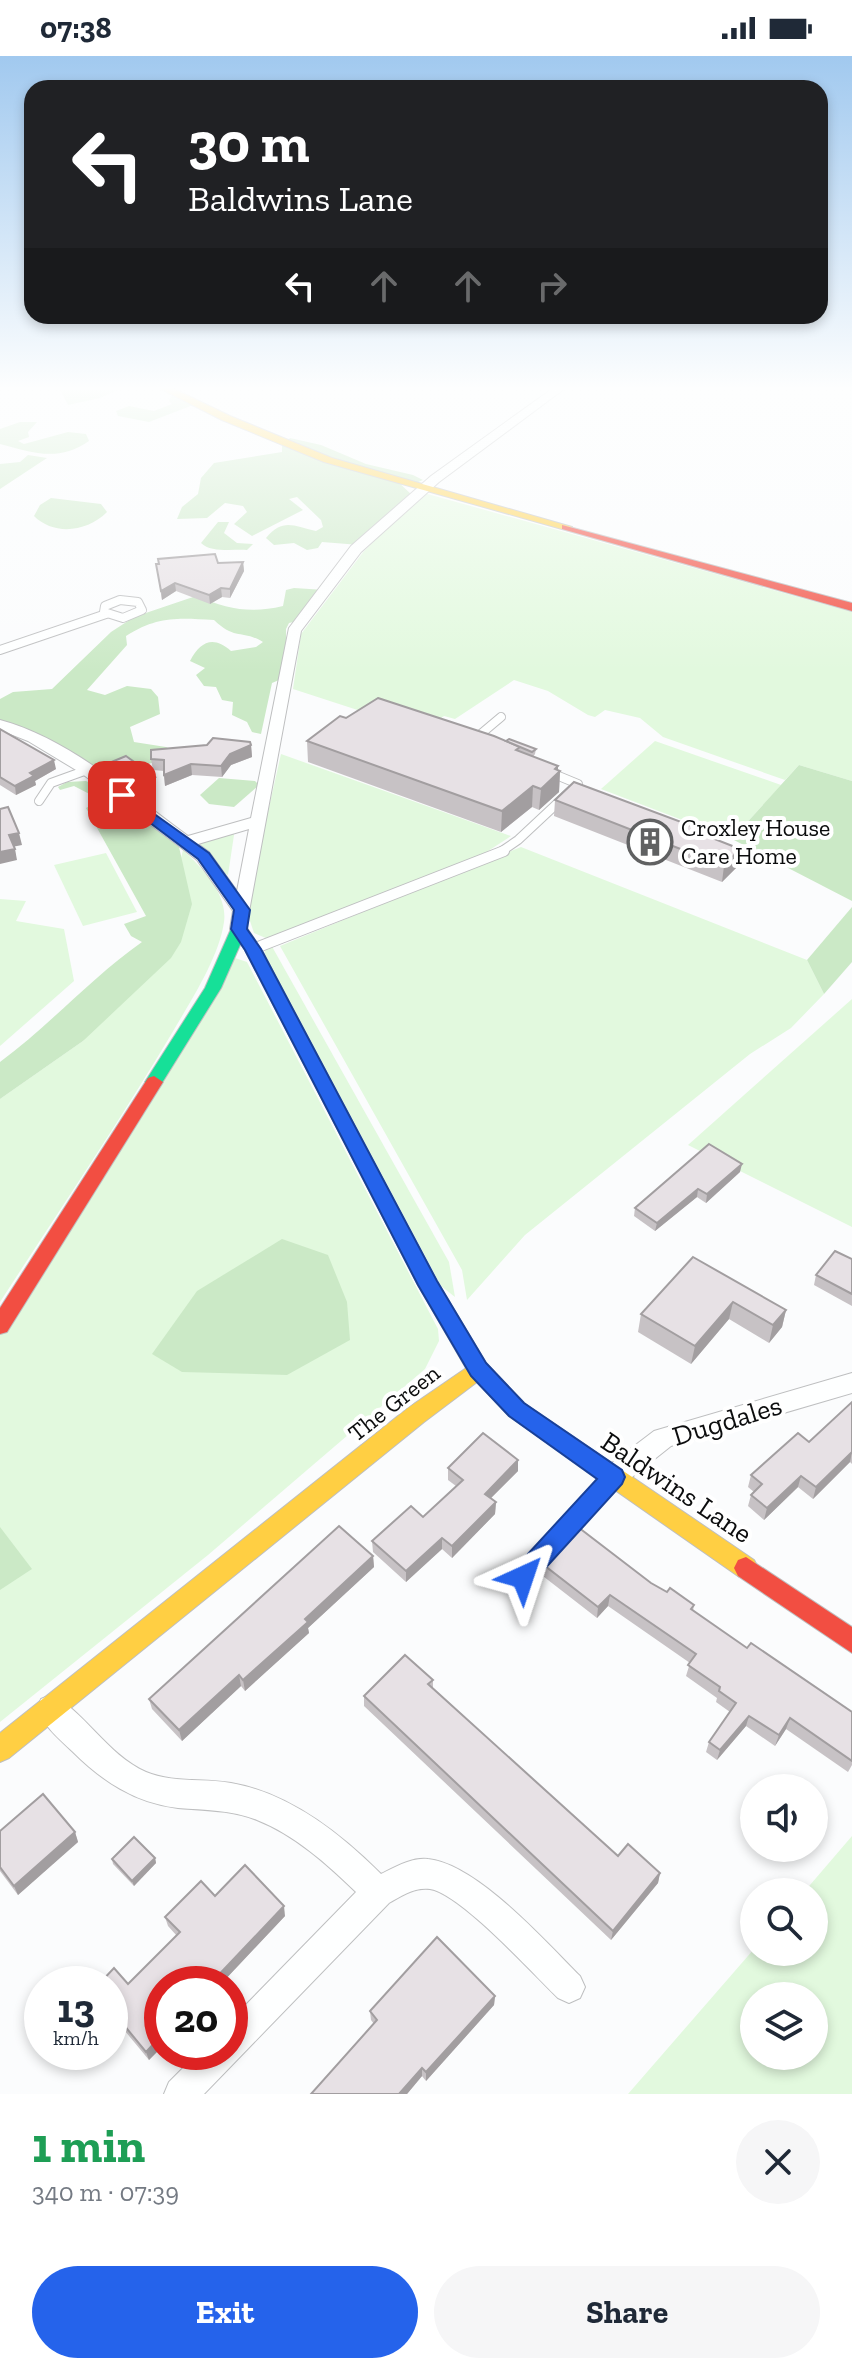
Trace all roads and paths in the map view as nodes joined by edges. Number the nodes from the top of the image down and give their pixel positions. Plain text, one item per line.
1 (402, 481) edge
2 (433, 481) edge
3 (424, 488) junction
4 (852, 607) edge
5 (106, 614) junction
6 (0, 650) edge
7 (501, 717) dead end
8 (0, 725) edge
9 (488, 743) edge
10 (539, 768) edge
11 (87, 770) junction
12 (39, 801) dead end
13 (259, 821) junction
14 (185, 842) junction
15 (240, 920) junction
16 (253, 949) junction
17 (0, 1326) edge
18 (478, 1369) junction
19 (852, 1383) edge
20 (613, 1477) junction
21 (523, 1577) dead end
22 (852, 1641) edge
23 (51, 1709) junction
24 (0, 1749) edge
25 (378, 1892) junction
26 (569, 1987) dead end
27 (248, 2026) edge
28 (204, 2070) edge
29 (181, 2094) edge

1 - 3 street
2 - 3 street
3 - 4 street
3 - 13 street
5 - 5 lane
5 - 6 lane
7 - 9 lane
8 - 11 street
10 - 16 lane
11 - 12 lane
11 - 14 street
13 - 14 street
13 - 15 street
14 - 15 street
15 - 16 street, The Green
15 - 17 street
16 - 18 street, The Green
18 - 20 street, Baldwins Lane
18 - 23 street, The Green
19 - 20 street, Dugdales
20 - 21 lane
20 - 22 street, Baldwins Lane
23 - 24 street, The Green
23 - 25 street
25 - 26 street
25 - 27 street
28 - 29 street

